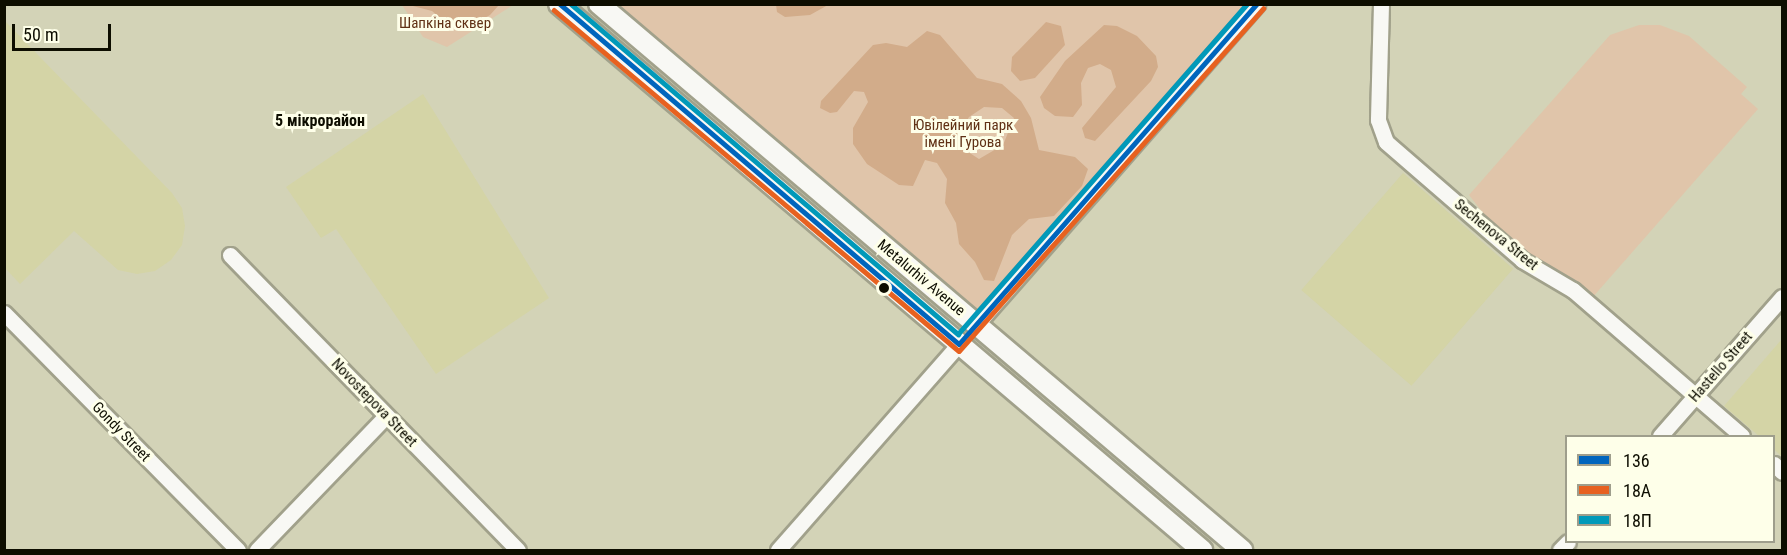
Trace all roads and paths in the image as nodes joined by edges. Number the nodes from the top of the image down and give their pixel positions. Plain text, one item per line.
1 (559, 4) edge
2 (599, 4) edge
3 (1257, 4) edge
4 (1381, 4) edge
5 (230, 255) dead end
6 (1782, 297) edge
7 (4, 313) edge
8 (976, 325) junction
9 (959, 344) junction
10 (1696, 396) junction
11 (386, 416) junction
12 (1661, 435) edge
13 (1741, 435) edge
14 (238, 550) edge
15 (257, 550) edge
16 (518, 550) edge
17 (778, 550) edge
18 (1202, 550) edge
19 (1242, 550) edge

1 - 9 main road, Metalurhiv Avenue
2 - 8 main road, Metalurhiv Avenue
3 - 8 street
4 - 10 street, Sechenova Street
5 - 11 street, Novostepova Street
6 - 10 street, Hastello Street
7 - 14 street, Gondy Street
8 - 9 main road
8 - 19 main road, Metalurhiv Avenue
9 - 17 street
9 - 18 main road, Metalurhiv Avenue
10 - 12 street, Hastello Street
10 - 13 street, Sechenova Street
11 - 15 street
11 - 16 street, Novostepova Street

